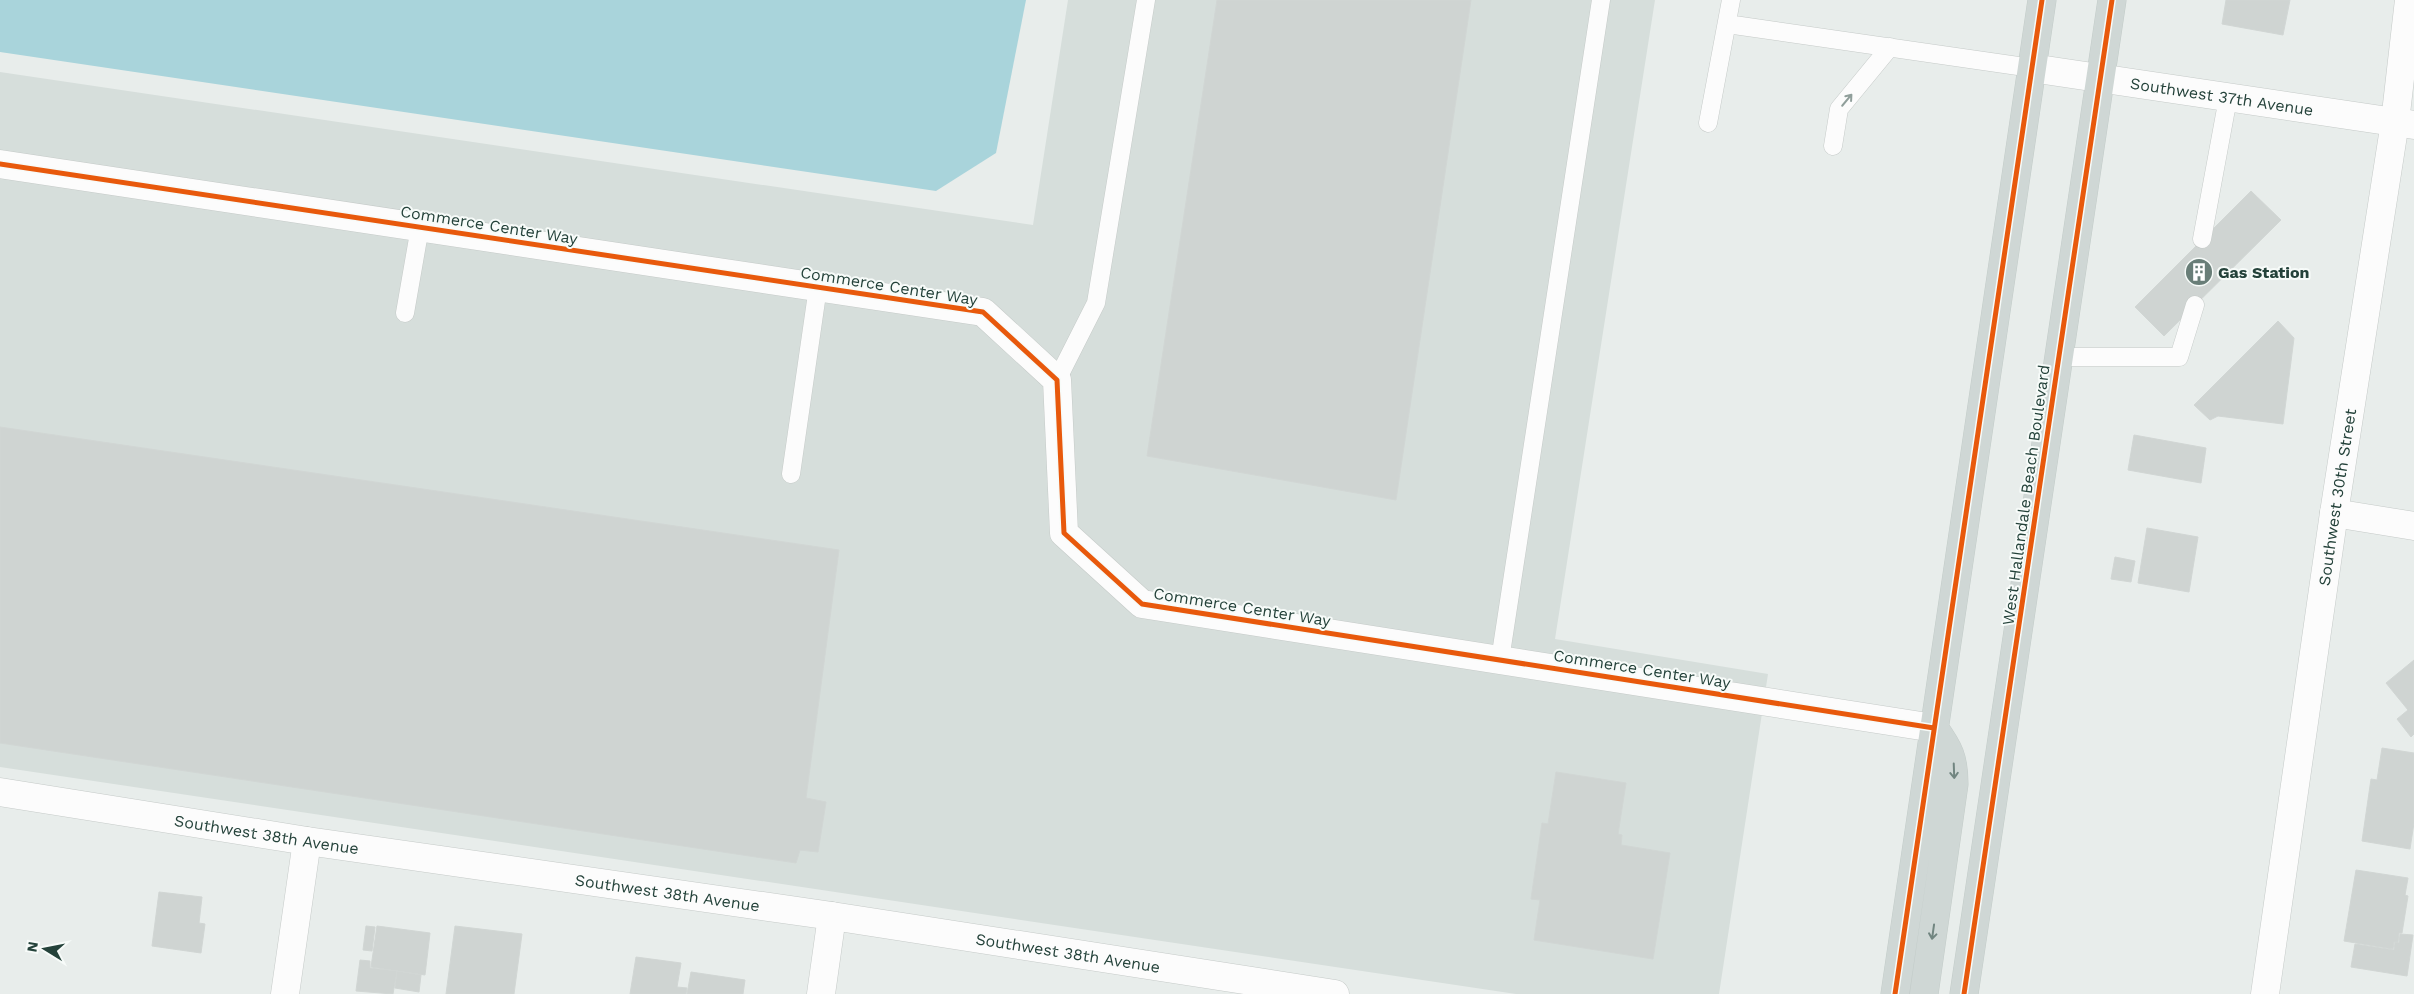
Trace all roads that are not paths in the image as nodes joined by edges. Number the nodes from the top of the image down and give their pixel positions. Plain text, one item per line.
1 (1146, 0) edge
2 (1601, 0) edge
3 (1731, 0) edge
4 (2042, 0) edge
5 (2112, 0) edge
6 (2409, 0) edge
7 (1727, 24) junction
8 (1890, 47) junction
9 (2032, 68) junction
10 (2100, 79) junction
11 (2228, 98) junction
12 (1708, 123) dead end
13 (2404, 124) edge
14 (1833, 146) dead end
15 (0, 164) edge
16 (420, 227) junction
17 (2202, 239) dead end
18 (818, 287) junction
19 (2195, 305) dead end
20 (405, 313) dead end
21 (2059, 357) junction
22 (1056, 380) junction
23 (791, 474) dead end
24 (2334, 513) junction
25 (2414, 526) edge
26 (1500, 660) junction
27 (1934, 728) junction
28 (0, 792) edge
29 (307, 841) junction
30 (832, 916) junction
31 (285, 994) edge
32 (821, 994) edge
33 (1335, 994) edge
34 (1896, 994) edge
35 (1924, 994) edge
36 (1964, 994) edge
37 (2265, 994) edge

1 - 22 lane
2 - 26 lane
3 - 7 lane
4 - 9 main road
5 - 10 main road, West Hallandale Beach Boulevard
6 - 13 street, Southwest 30th Street
7 - 8 lane
7 - 12 lane
8 - 9 lane
14 -> 8 lane
9 - 10 street, Southwest 37th Avenue
9 - 27 main road
10 - 11 street, Southwest 37th Avenue
10 - 21 main road, West Hallandale Beach Boulevard
11 - 13 street, Southwest 37th Avenue
11 - 17 lane
13 - 24 street, Southwest 30th Street
15 - 16 street, Commerce Center Way
16 - 18 street, Commerce Center Way
16 - 20 lane
18 - 22 street, Commerce Center Way
18 - 23 lane
19 - 21 lane
21 - 36 main road, West Hallandale Beach Boulevard
22 - 26 street, Commerce Center Way
24 - 25 street
24 - 37 street, Southwest 30th Street
26 - 27 street, Commerce Center Way
27 - 34 main road
27 -> 35 main road
28 - 29 street, Southwest 38th Avenue
29 - 30 street, Southwest 38th Avenue
29 - 31 street
30 - 32 street
30 - 33 street, Southwest 38th Avenue

